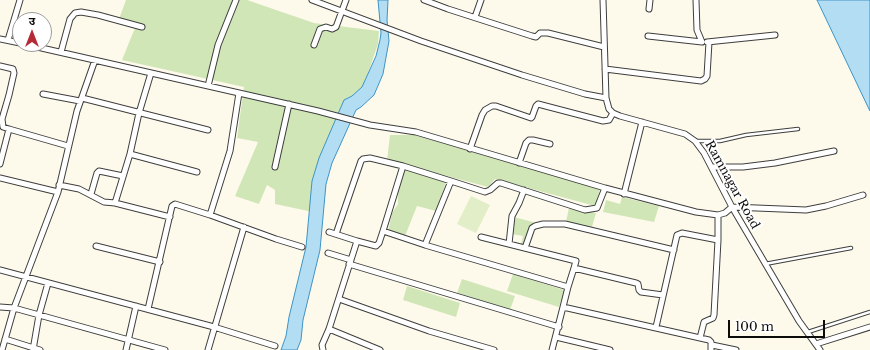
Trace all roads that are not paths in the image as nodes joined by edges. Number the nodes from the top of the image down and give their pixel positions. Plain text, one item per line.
1 (20, 0) edge
2 (236, 0) edge
3 (312, 0) edge
4 (346, 0) edge
5 (424, 0) edge
6 (481, 0) edge
7 (603, 0) edge
8 (650, 0) edge
9 (696, 0) edge
10 (649, 9) dead end
11 (342, 10) junction
12 (475, 17) junction
13 (142, 27) dead end
14 (775, 35) dead end
15 (648, 36) dead end
16 (0, 40) edge
17 (8, 40) junction
18 (12, 41) edge
19 (702, 42) junction
20 (709, 42) junction
21 (314, 45) dead end
22 (604, 47) junction
23 (52, 50) edge
24 (60, 52) junction
25 (95, 60) junction
26 (0, 66) edge
27 (606, 69) junction
28 (151, 73) junction
29 (208, 86) junction
30 (239, 93) junction
31 (43, 94) dead end
32 (606, 98) junction
33 (81, 100) junction
34 (289, 104) junction
35 (139, 113) junction
36 (613, 113) junction
37 (642, 122) junction
38 (798, 129) dead end
39 (8, 130) junction
40 (208, 130) dead end
41 (695, 141) junction
42 (550, 144) dead end
43 (68, 146) junction
44 (470, 149) junction
45 (834, 151) dead end
46 (130, 154) junction
47 (519, 163) junction
48 (0, 164) edge
49 (403, 166) junction
50 (275, 167) dead end
51 (712, 167) junction
52 (197, 172) dead end
53 (123, 176) junction
54 (0, 178) edge
55 (451, 181) junction
56 (59, 185) junction
57 (605, 188) junction
58 (524, 190) junction
59 (58, 192) junction
60 (90, 194) junction
61 (624, 194) junction
62 (863, 195) dead end
63 (115, 203) junction
64 (732, 207) junction
65 (210, 215) junction
66 (718, 215) junction
67 (170, 217) junction
68 (244, 227) junction
69 (383, 231) junction
70 (329, 232) dead end
71 (336, 234) junction
72 (481, 237) dead end
73 (718, 240) junction
74 (357, 241) junction
75 (509, 244) junction
76 (425, 245) junction
77 (96, 246) dead end
78 (302, 247) dead end
79 (525, 248) junction
80 (852, 248) dead end
81 (674, 250) junction
82 (328, 253) dead end
83 (160, 262) junction
84 (350, 262) junction
85 (765, 264) junction
86 (574, 268) junction
87 (0, 270) edge
88 (27, 277) junction
89 (48, 283) junction
90 (568, 287) junction
91 (663, 295) junction
92 (339, 299) junction
93 (136, 306) junction
94 (0, 307) edge
95 (563, 307) junction
96 (14, 308) junction
97 (148, 309) junction
98 (870, 312) edge
99 (39, 315) junction
100 (214, 327) junction
101 (559, 327) junction
102 (656, 327) junction
103 (870, 327) edge
104 (329, 329) junction
105 (807, 332) junction
106 (556, 337) junction
107 (700, 338) junction
108 (128, 339) junction
109 (3, 340) edge
110 (816, 344) junction
111 (275, 346) dead end
112 (712, 348) edge
113 (33, 349) edge
114 (2, 350) edge
115 (40, 350) edge
116 (126, 350) edge
117 (165, 350) edge
118 (208, 350) edge
119 (323, 350) edge
120 (380, 350) edge
121 (494, 350) edge
122 (552, 350) edge
123 (610, 350) edge
124 (736, 350) edge
125 (820, 350) edge

1 - 17 street
2 - 29 street
3 - 11 street
4 - 11 street
5 - 12 street
6 - 12 street
7 - 22 street
8 - 10 street
9 - 19 street
11 - 21 street
11 - 32 street
12 - 22 street
13 - 24 street
14 - 20 street
15 - 19 street
16 - 17 street
17 - 18 street
19 - 20 street
20 - 27 street
22 - 27 street
23 - 24 street
24 - 25 street
25 - 28 street
25 - 33 street
26 - 39 street
27 - 32 street
28 - 29 street
28 - 35 street
29 - 30 street
30 - 34 street
30 - 65 street
31 - 33 street
32 - 36 street
33 - 35 street
33 - 43 street
34 - 44 street
34 - 50 street
35 - 40 street
35 - 46 street
36 - 37 street, Ramnagar Road
36 - 44 street
37 - 41 street, Ramnagar Road
37 - 61 street
38 - 41 lane
39 - 43 street
39 - 48 street
41 - 51 street, Ramnagar Road
42 - 47 street
43 - 56 street
44 - 47 street
45 - 51 street
46 - 52 street
46 - 53 street
47 - 57 street
49 - 55 street
49 - 69 street
49 - 71 street
51 - 64 street, Ramnagar Road
53 - 60 street
53 - 63 street
54 - 59 street
55 - 58 street
55 - 76 street
56 - 59 street
56 - 60 street
57 - 58 street
57 - 61 street
58 - 75 street
59 - 88 street
60 - 63 street
61 - 66 street
62 - 64 street
63 - 67 street
64 - 66 street
64 - 85 street, Ramnagar Road
65 - 67 street
65 - 68 street
66 - 73 street
67 - 83 street
68 - 78 street
68 - 100 street
69 - 74 street
69 - 76 street
70 - 71 street
71 - 74 street
72 - 75 street
73 - 81 street
73 - 107 street
74 - 84 street
75 - 79 street
76 - 90 street
77 - 83 street
79 - 81 street
79 - 86 street
80 - 85 lane
81 - 91 street
82 - 84 street
83 - 97 street
84 - 92 street
84 - 101 street
85 - 105 street, Ramnagar Road
86 - 90 street
86 - 91 street
87 - 88 street
88 - 89 street
88 - 96 street
89 - 93 street
89 - 99 street
90 - 95 street
91 - 102 street
92 - 104 street
92 - 121 street
93 - 97 street
93 - 108 street
94 - 96 street
95 - 101 street
95 - 102 street
96 - 99 street
96 - 109 street
97 - 100 street
98 - 105 lane
99 - 108 street
99 - 113 street
100 - 111 street
100 - 118 street
101 - 106 street
102 - 107 street
103 - 110 street
104 - 119 street
104 - 120 street
105 - 110 street, Ramnagar Road
106 - 122 street
106 - 123 street
107 - 112 street
108 - 116 street
108 - 117 street
109 - 113 street
109 - 114 street
110 - 125 street, Ramnagar Road
112 - 124 street
113 - 115 street

